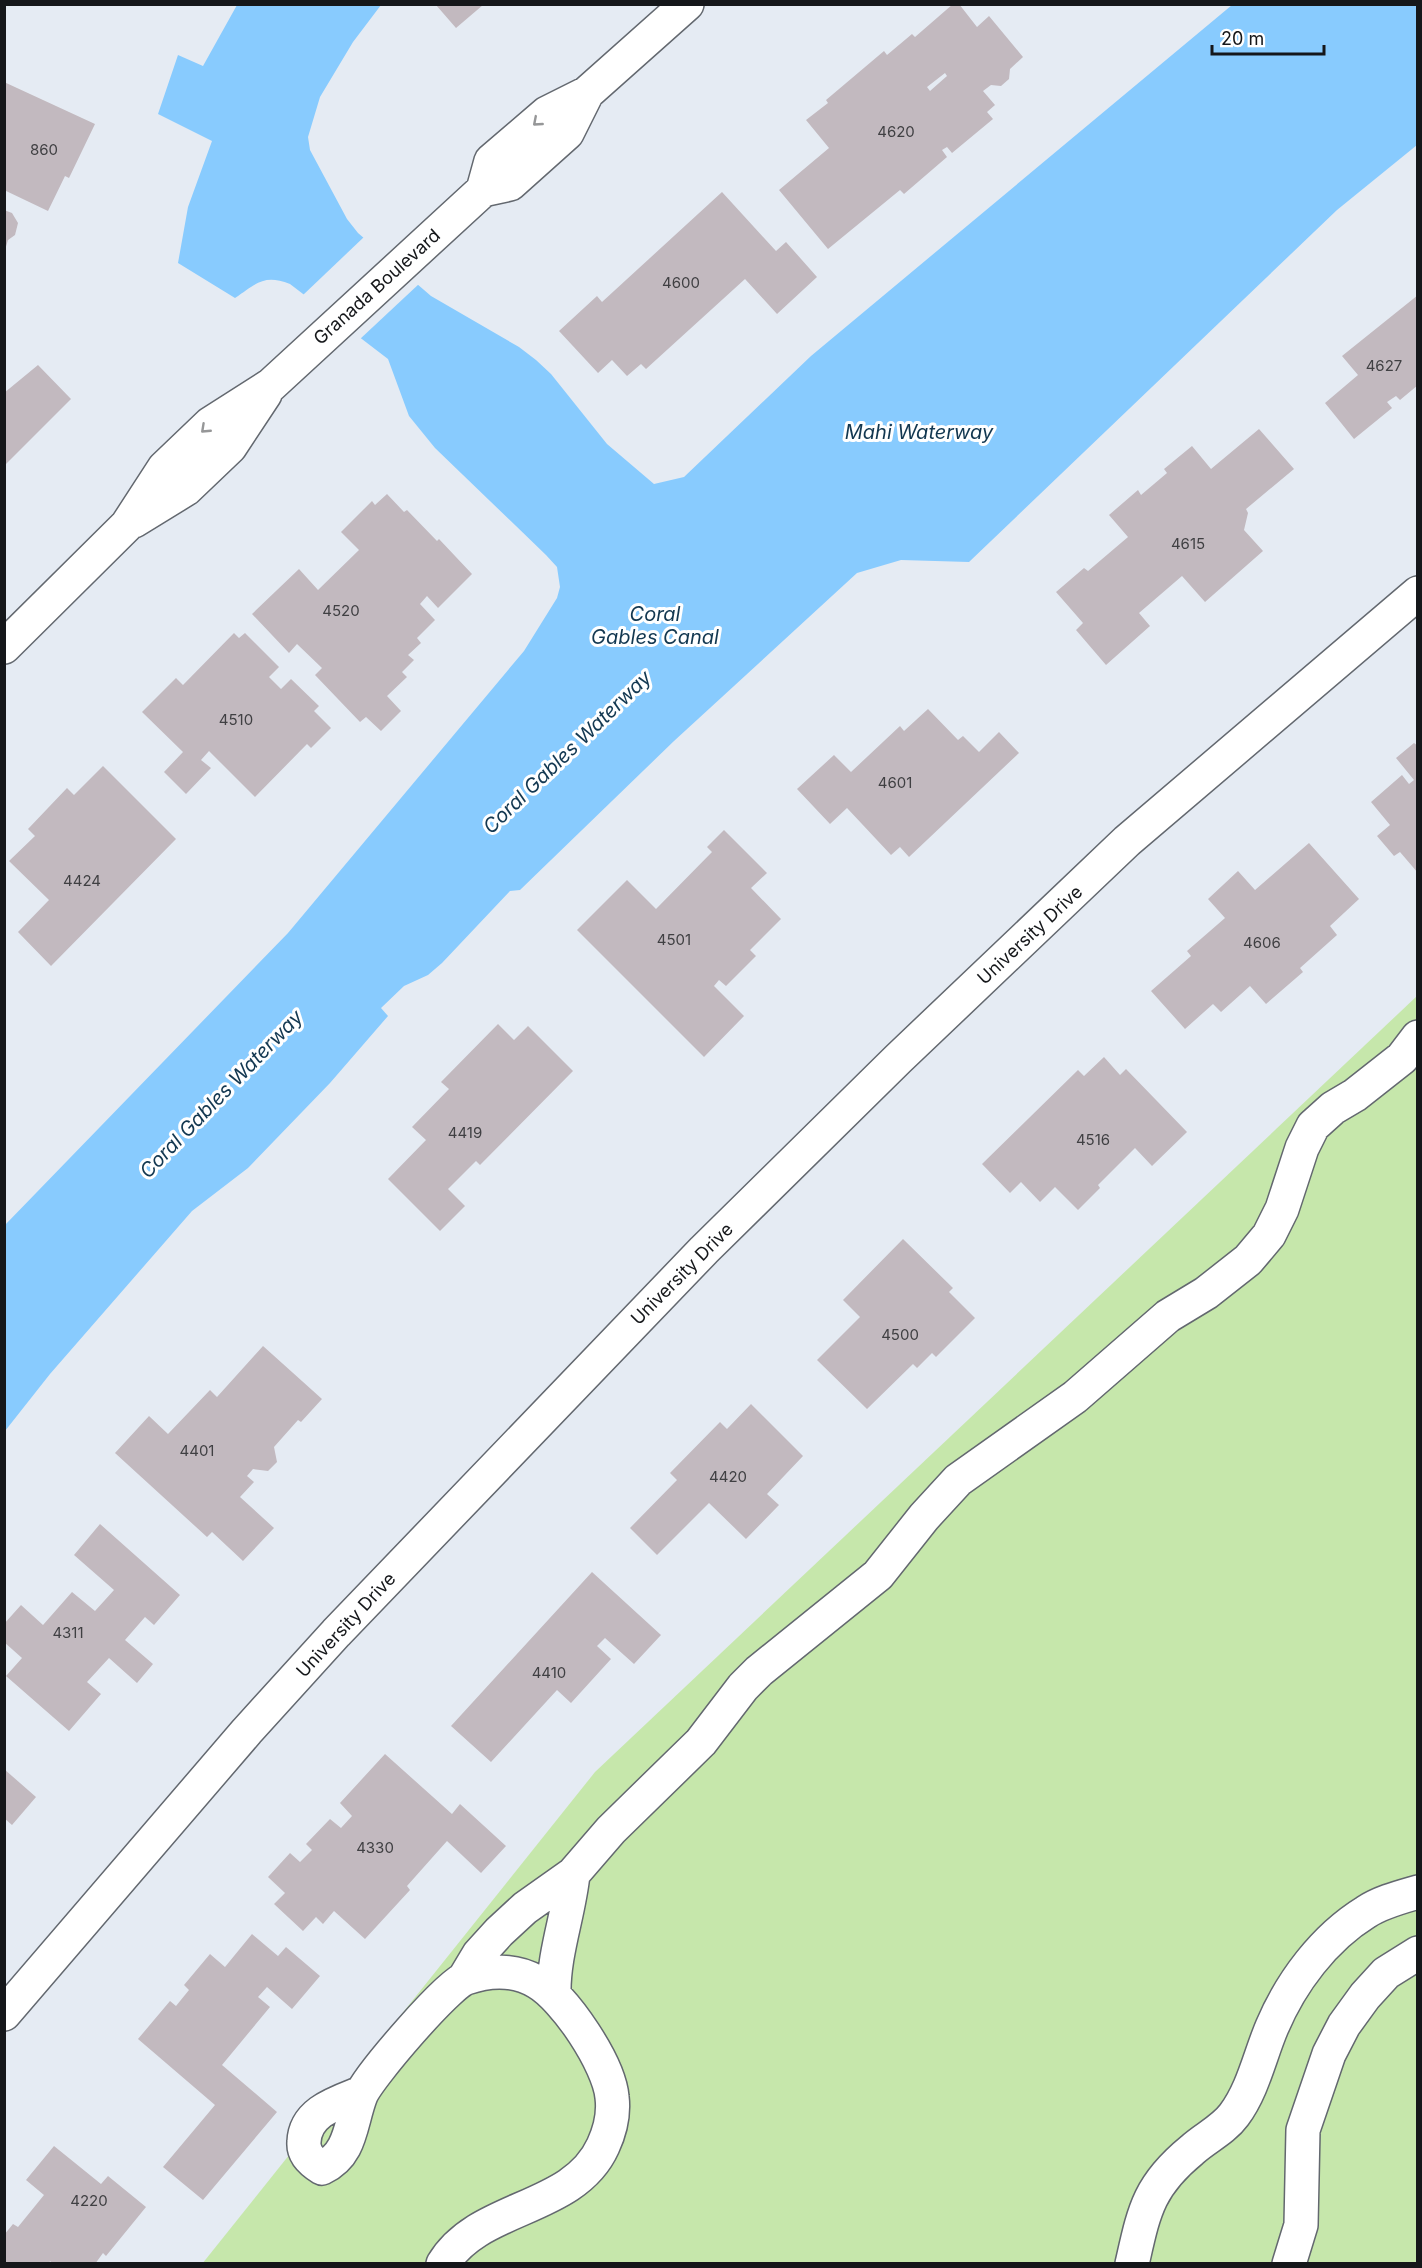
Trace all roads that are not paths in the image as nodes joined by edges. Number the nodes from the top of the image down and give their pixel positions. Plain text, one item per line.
1 (687, 4) edge
2 (1418, 593) edge
3 (4, 647) edge
4 (1418, 1037) edge
5 (573, 1874) junction
6 (1418, 1892) edge
7 (1418, 1953) edge
8 (464, 1979) junction
9 (554, 1995) junction
10 (4, 2014) edge
11 (361, 2094) dead end
12 (443, 2264) edge
13 (1132, 2264) edge
14 (1289, 2264) edge

1 - 3 street, Granada Boulevard
2 - 10 street, University Drive
4 - 5 street
5 - 8 street
5 - 9 street
6 - 13 street
7 - 14 street
8 - 9 street
8 - 11 street
9 - 12 street

